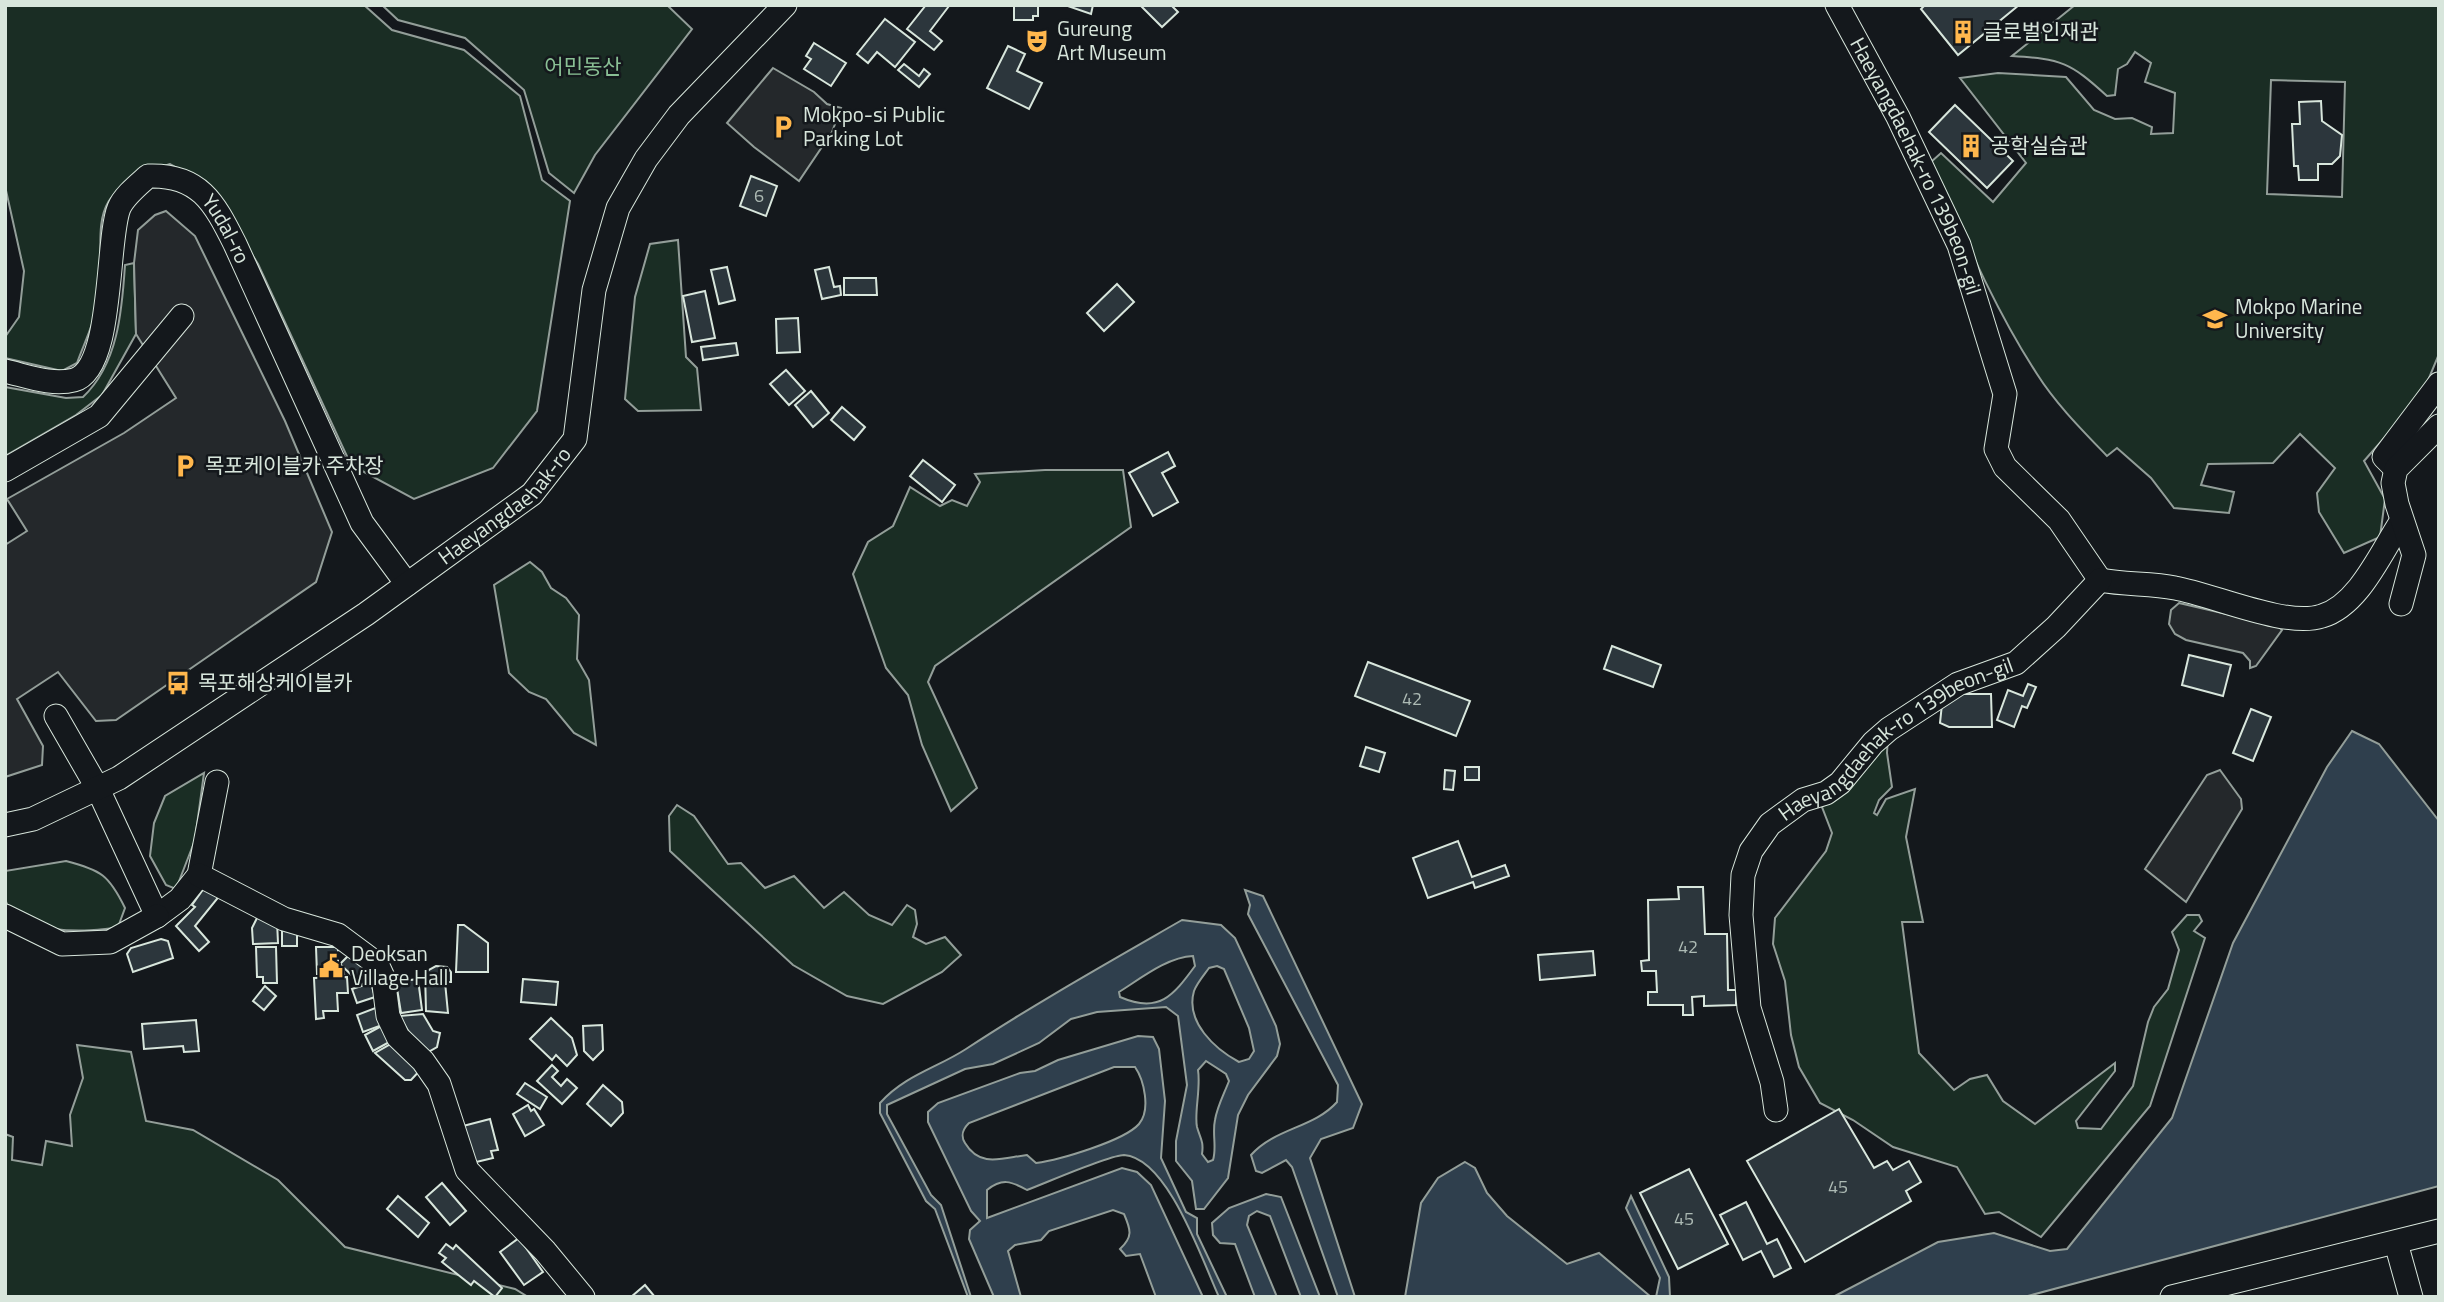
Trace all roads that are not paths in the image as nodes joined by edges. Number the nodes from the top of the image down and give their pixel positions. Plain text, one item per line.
1 (785, 5) edge
2 (1837, 5) edge
3 (182, 316) dead end
4 (5, 371) edge
5 (2439, 384) edge
6 (2439, 426) edge
7 (2396, 469) junction
8 (5, 470) edge
9 (2401, 522) junction
10 (2100, 580) junction
11 (407, 584) junction
12 (2401, 604) dead end
13 (56, 716) dead end
14 (217, 782) dead end
15 (98, 789) junction
16 (5, 825) edge
17 (199, 875) junction
18 (158, 915) junction
19 (5, 916) edge
20 (1776, 1110) dead end
21 (2439, 1231) edge
22 (2396, 1243) junction
23 (583, 1297) edge
24 (2172, 1297) edge
25 (2411, 1297) edge

1 - 11 street, Haeyangdaehak-ro
2 - 10 street, Haeyangdaehak-ro 139beon-gil
3 - 8 street
4 - 11 street, Yudal-ro
5 - 7 street
6 - 7 street
7 - 9 street
9 - 10 street
9 - 12 street
10 - 20 street, Haeyangdaehak-ro 139beon-gil
11 - 15 street, Haeyangdaehak-ro
13 - 15 street
14 - 17 street
15 - 16 street, Haeyangdaehak-ro
15 - 18 street
17 - 18 street
17 - 23 street
18 - 19 street
21 - 22 street
22 - 24 street
22 - 25 street

